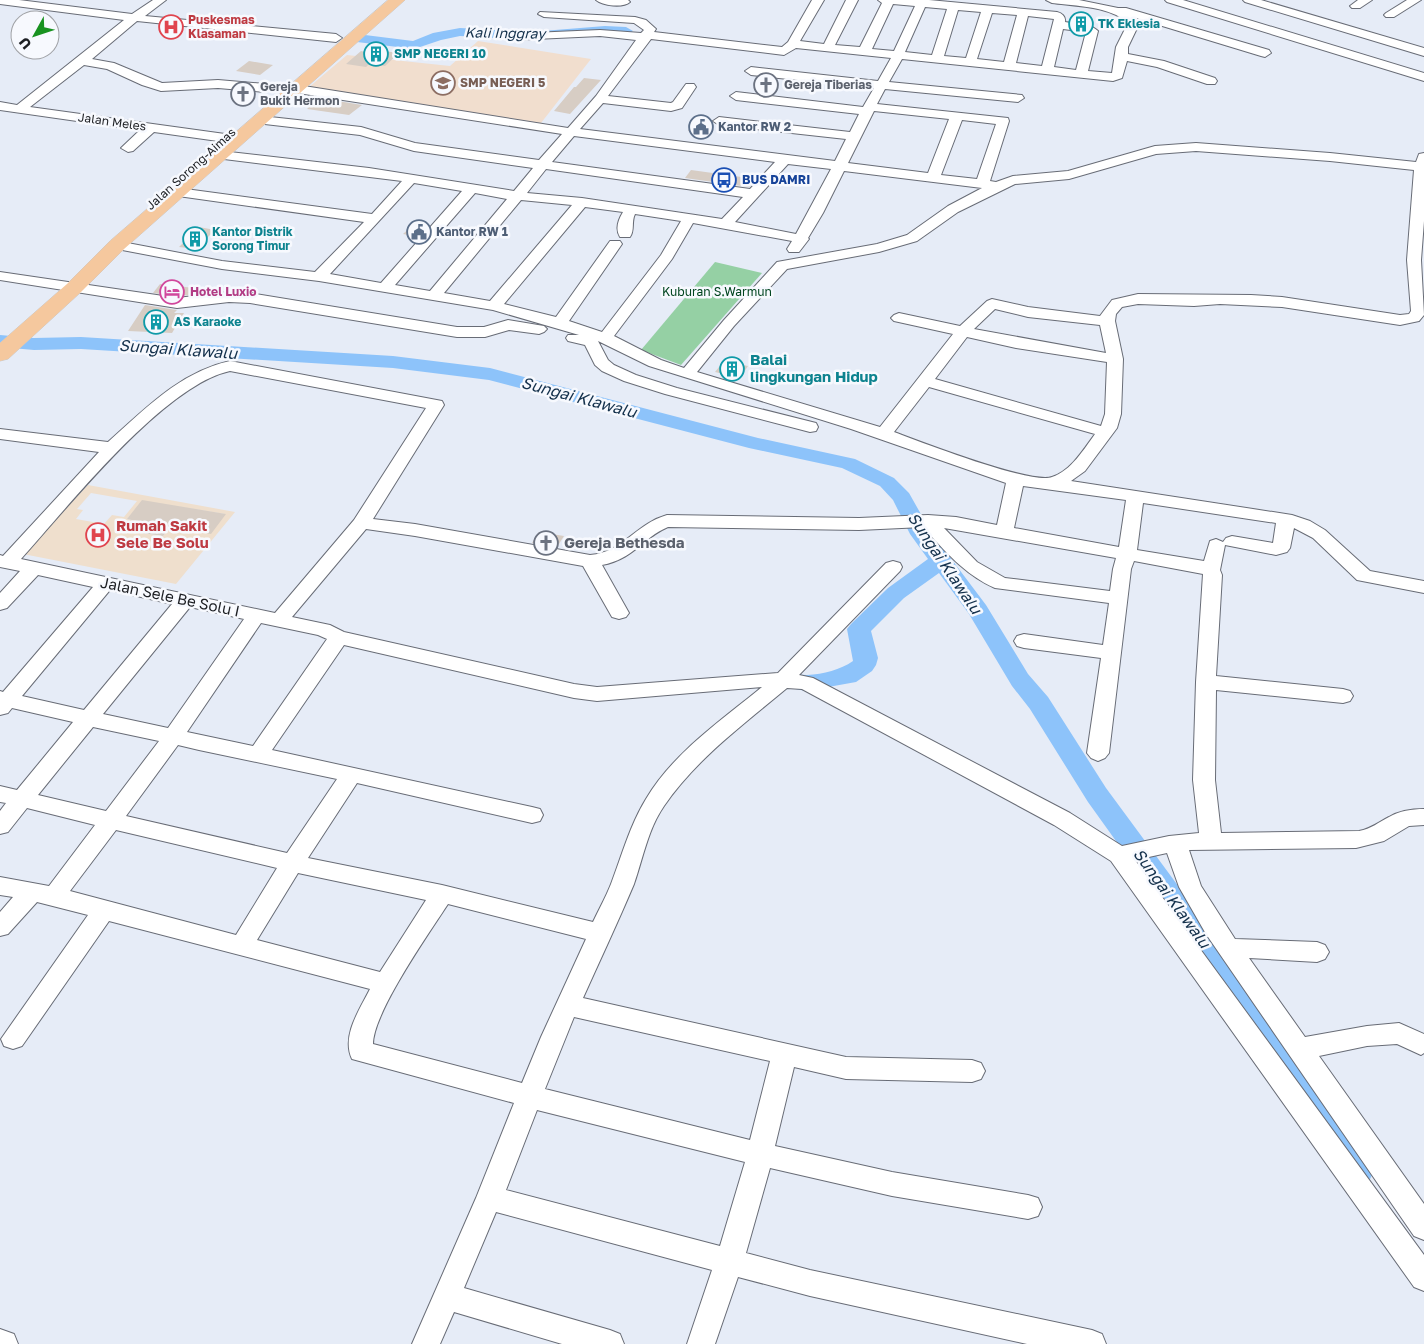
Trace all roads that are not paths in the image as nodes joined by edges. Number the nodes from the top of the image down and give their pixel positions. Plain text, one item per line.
1 (160, 0) edge
2 (382, 0) edge
3 (397, 0) edge
4 (555, 0) edge
5 (602, 0) edge
6 (818, 0) edge
7 (852, 0) edge
8 (884, 0) edge
9 (889, 0) edge
10 (1052, 0) edge
11 (1091, 0) edge
12 (1171, 0) edge
13 (1250, 0) edge
14 (1366, 0) edge
15 (1415, 0) edge
16 (0, 1) edge
17 (624, 2) dead end
18 (922, 2) edge
19 (954, 6) junction
20 (1356, 6) dead end
21 (987, 10) junction
22 (1023, 13) junction
23 (544, 14) junction
24 (1390, 15) dead end
25 (135, 17) junction
26 (1134, 17) junction
27 (1057, 25) junction
28 (528, 35) junction
29 (513, 36) dead end
30 (646, 36) junction
31 (336, 38) junction
32 (793, 44) junction
33 (828, 48) junction
34 (766, 50) junction
35 (864, 52) junction
36 (1424, 52) edge
37 (1266, 53) dead end
38 (897, 55) junction
39 (1122, 56) junction
40 (937, 59) junction
41 (82, 61) junction
42 (970, 63) junction
43 (1009, 66) junction
44 (1046, 70) junction
45 (1081, 74) junction
46 (1424, 77) edge
47 (1211, 81) dead end
48 (744, 83) junction
49 (881, 84) junction
50 (690, 87) dead end
51 (265, 88) dead end
52 (291, 88) junction
53 (1018, 98) dead end
54 (600, 99) junction
55 (0, 106) edge
56 (19, 108) junction
57 (868, 109) junction
58 (957, 116) junction
59 (261, 120) junction
60 (719, 121) junction
61 (150, 128) junction
62 (571, 132) junction
63 (854, 136) junction
64 (223, 146) junction
65 (128, 148) dead end
66 (703, 148) junction
67 (786, 159) junction
68 (1423, 162) edge
69 (541, 166) junction
70 (840, 166) junction
71 (412, 178) junction
72 (934, 178) junction
73 (989, 185) junction
74 (471, 189) junction
75 (178, 192) junction
76 (754, 194) junction
77 (517, 196) junction
78 (582, 202) junction
79 (631, 210) junction
80 (374, 219) junction
81 (689, 219) junction
82 (725, 224) junction
83 (802, 239) junction
84 (117, 245) junction
85 (782, 265) junction
86 (0, 276) edge
87 (318, 277) junction
88 (67, 287) junction
89 (384, 288) junction
90 (434, 296) junction
91 (494, 306) junction
92 (898, 318) dead end
93 (1107, 321) junction
94 (560, 323) junction
95 (964, 331) junction
96 (605, 338) junction
97 (9, 341) edge
98 (1115, 359) junction
99 (687, 374) junction
100 (926, 381) junction
101 (810, 428) dead end
102 (1106, 432) junction
103 (0, 434) edge
104 (884, 434) junction
105 (112, 448) junction
106 (1015, 480) junction
107 (1053, 484) junction
108 (1135, 497) junction
109 (1286, 520) junction
110 (921, 522) junction
111 (361, 523) junction
112 (1004, 532) junction
113 (1127, 554) junction
114 (590, 561) junction
115 (4, 562) edge
116 (893, 567) dead end
117 (34, 568) junction
118 (1211, 570) junction
119 (106, 583) junction
120 (1424, 587) edge
121 (1118, 598) junction
122 (186, 599) junction
123 (0, 604) edge
124 (619, 613) dead end
125 (256, 616) junction
126 (280, 620) junction
127 (339, 637) junction
128 (1024, 641) dead end
129 (1112, 653) junction
130 (784, 679) junction
131 (1206, 682) junction
132 (1343, 696) dead end
133 (3, 702) edge
134 (90, 719) junction
135 (173, 737) junction
136 (1098, 753) dead end
137 (259, 754) junction
138 (352, 774) junction
139 (10, 797) edge
140 (532, 815) dead end
141 (1424, 816) edge
142 (110, 820) junction
143 (0, 826) edge
144 (1177, 843) junction
145 (1210, 843) junction
146 (1135, 851) junction
147 (292, 863) junction
148 (0, 886) edge
149 (43, 894) junction
150 (442, 894) junction
151 (104, 910) junction
152 (0, 927) edge
153 (600, 933) junction
154 (241, 946) junction
155 (1228, 948) junction
156 (1317, 952) dead end
157 (385, 983) junction
158 (568, 1006) junction
159 (13, 1039) dead end
160 (1421, 1044) dead end
161 (1300, 1049) junction
162 (785, 1054) junction
163 (972, 1070) dead end
164 (531, 1097) junction
165 (760, 1154) junction
166 (489, 1198) junction
167 (1028, 1207) dead end
168 (1424, 1227) edge
169 (730, 1262) junction
170 (1424, 1278) edge
171 (446, 1296) junction
172 (0, 1343) edge
173 (4, 1344) edge
174 (426, 1344) edge
175 (610, 1344) edge
176 (701, 1344) edge
177 (1092, 1344) edge

1 - 25 street
2 - 31 highway, Jalan Sorong-Aimas
3 - 52 highway, Jalan Sorong-Aimas
4 - 23 street
5 - 17 street
6 - 32 street
7 - 33 street
8 - 9 street
9 - 18 street
9 - 35 street
10 - 26 street
11 - 26 street
12 - 46 street
13 - 36 street
14 - 20 street
15 - 24 street
16 - 25 street
18 - 19 street
18 - 38 street
19 - 21 street
19 - 40 street
21 - 22 street
21 - 42 street
22 - 27 street
22 - 43 street
23 - 28 street
23 - 30 street
25 - 31 street
25 - 41 street
26 - 37 street
26 - 39 street
27 - 44 street
27 - 45 street
28 - 29 street
28 - 30 street
30 - 34 street
30 - 54 street
31 - 52 highway, Jalan Sorong-Aimas
32 - 33 street
32 - 34 street
33 - 35 street
34 - 48 street
35 - 38 street
38 - 40 street
38 - 49 street
39 - 45 street
39 - 47 street
40 - 42 street
41 - 51 street
41 - 56 street
42 - 43 street
43 - 44 street
44 - 45 street
48 - 49 street
48 - 57 street
48 - 60 street
49 - 53 street
49 - 57 street
50 - 54 street
52 - 59 highway, Jalan Sorong-Aimas
52 - 62 street
52 - 64 highway, Jalan Sorong-Aimas
54 - 62 street
55 - 56 street, Jalan Meles
56 - 61 street, Jalan Meles
57 - 58 street
57 - 63 street
58 - 72 street
58 - 73 street
59 - 64 highway, Jalan Sorong-Aimas
59 - 69 street
60 - 63 street
60 - 66 street
61 - 64 street, Jalan Meles
61 - 65 street
62 - 66 street
62 - 69 street
63 - 70 street
64 - 71 street, Jalan Meles
64 - 75 highway, Jalan Sorong-Aimas
64 - 88 highway, Jalan Sorong-Aimas
66 - 67 street
67 - 70 street
67 - 76 street
68 - 73 street
68 - 93 street
69 - 76 street
69 - 77 street
70 - 72 street
70 - 83 street
71 - 74 street, Jalan Meles
71 - 80 street
72 - 73 street
73 - 85 street
74 - 77 street, Jalan Meles
74 - 89 street
75 - 80 street
75 - 84 highway, Jalan Sorong-Aimas
76 - 82 street
77 - 78 street, Jalan Meles
77 - 90 street
78 - 79 street, Jalan Meles
78 - 91 street
79 - 81 street, Jalan Meles
79 - 94 street
80 - 87 street
81 - 82 street, Jalan Meles
81 - 96 street
82 - 83 street, Jalan Meles
83 - 85 street
84 - 87 street
84 - 88 highway, Jalan Sorong-Aimas
85 - 99 street
86 - 88 street
87 - 89 street
88 - 97 highway, Jalan Sorong-Aimas
88 - 101 street
89 - 90 street
90 - 91 street
91 - 94 street
92 - 95 street
93 - 95 street
93 - 98 street
94 - 96 street
95 - 98 street
95 - 100 street
96 - 99 street
98 - 102 street
99 - 104 street
100 - 102 street
100 - 104 street
102 - 107 street
103 - 105 street
104 - 106 street
105 - 111 street
105 - 115 street
106 - 107 street
106 - 112 street
107 - 108 street
108 - 109 street
108 - 113 street
109 - 118 street
109 - 120 street
110 - 112 street
110 - 114 street
110 - 121 street
111 - 114 street
111 - 126 street
112 - 113 street
113 - 118 street
113 - 121 street
114 - 124 street
115 - 117 street, Jalan Sele Be Solu I
116 - 130 street
117 - 119 street, Jalan Sele Be Solu I
117 - 123 street
118 - 131 street
119 - 122 street, Jalan Sele Be Solu I
119 - 133 street
121 - 129 street
122 - 125 street, Jalan Sele Be Solu I
122 - 134 street
125 - 126 street, Jalan Sele Be Solu I
125 - 135 street
126 - 127 street, Jalan Sele Be Solu I
127 - 130 street, Jalan Sele Be Solu I
127 - 137 street
128 - 129 street
129 - 136 street
130 - 146 street, Jalan Sele Be Solu I
130 - 153 street
131 - 132 street
131 - 145 street
133 - 134 street
134 - 135 street
134 - 139 street
135 - 137 street
135 - 142 street
137 - 138 street
138 - 140 street
138 - 147 street
139 - 142 street
139 - 143 street
141 - 145 street
142 - 147 street
142 - 149 street
144 - 145 street
144 - 146 street
144 - 155 street
146 - 170 street
147 - 150 street
147 - 154 street
148 - 149 street
149 - 151 street
149 - 152 street
150 - 153 street
150 - 157 street
151 - 154 street
151 - 159 street
153 - 158 street
154 - 157 street
155 - 156 street
155 - 161 street
157 - 164 street
158 - 162 street
158 - 164 street
160 - 161 street
161 - 168 street
162 - 163 street
162 - 165 street
164 - 165 street
164 - 166 street
165 - 167 street
165 - 169 street
166 - 169 street
166 - 171 street
169 - 176 street
169 - 177 street
171 - 174 street
171 - 175 street
172 - 173 street

